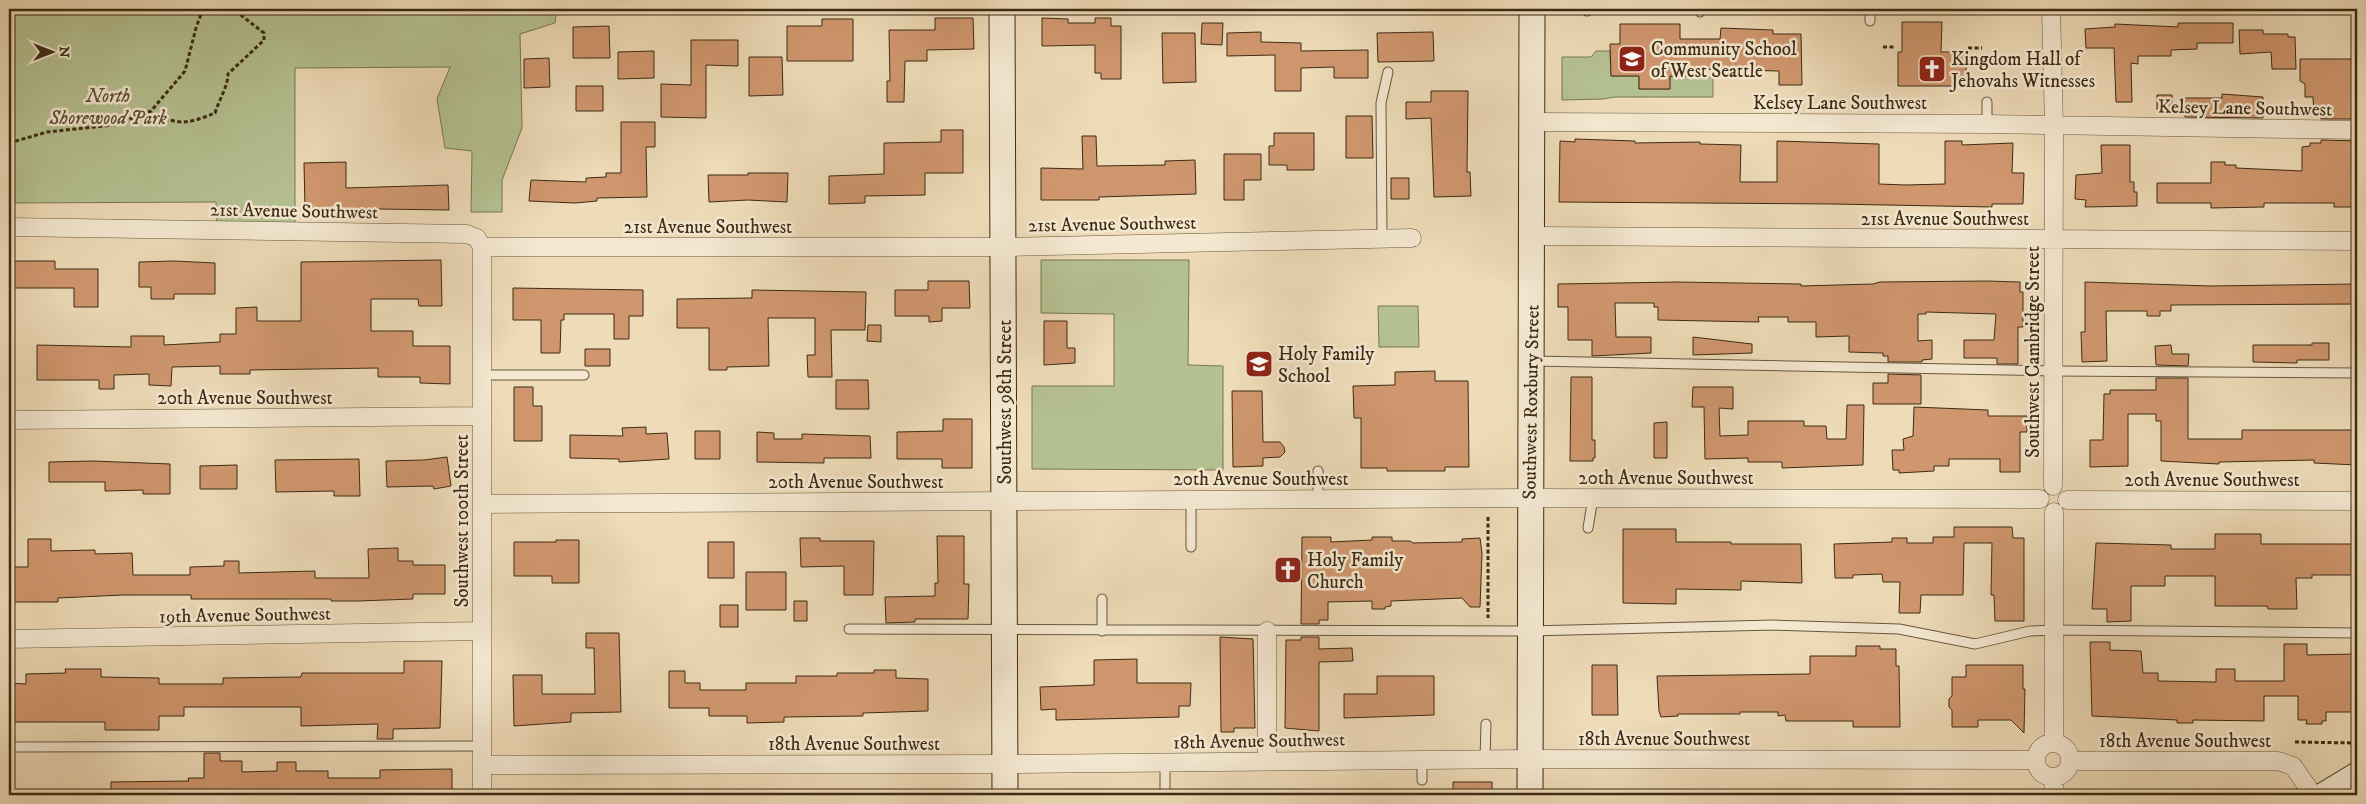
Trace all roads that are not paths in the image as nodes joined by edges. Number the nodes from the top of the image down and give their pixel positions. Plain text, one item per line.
1 (1002, 9) edge
2 (1532, 9) edge
3 (1870, 9) edge
4 (2051, 9) edge
5 (1870, 21) dead end
6 (1388, 72) dead end
7 (1987, 102) dead end
8 (1532, 122) junction
9 (1987, 124) junction
10 (2054, 125) junction
11 (2357, 130) edge
12 (9, 227) edge
13 (1532, 236) junction
14 (1382, 238) junction
15 (1412, 238) dead end
16 (2053, 240) junction
17 (2357, 241) edge
18 (482, 247) junction
19 (1003, 247) junction
20 (1530, 361) junction
21 (2054, 371) junction
22 (2357, 373) edge
23 (482, 375) junction
24 (584, 375) dead end
25 (482, 416) junction
26 (9, 420) edge
27 (1318, 471) dead end
28 (2053, 486) junction
29 (1529, 498) junction
30 (1593, 498) junction
31 (1318, 499) junction
32 (2040, 499) junction
33 (1191, 500) junction
34 (2067, 500) junction
35 (1004, 501) junction
36 (2357, 501) edge
37 (482, 504) junction
38 (2054, 512) junction
39 (1588, 528) dead end
40 (1191, 547) dead end
41 (1102, 599) dead end
42 (849, 629) dead end
43 (1004, 630) junction
44 (1102, 630) junction
45 (1267, 630) junction
46 (2053, 630) junction
47 (482, 631) junction
48 (1529, 631) junction
49 (2357, 633) edge
50 (9, 639) edge
51 (1486, 724) dead end
52 (2054, 742) junction
53 (482, 746) junction
54 (9, 747) edge
55 (1485, 759) junction
56 (1528, 759) junction
57 (1422, 760) junction
58 (2036, 760) junction
59 (1267, 761) junction
60 (2070, 761) junction
61 (1165, 762) junction
62 (1005, 764) junction
63 (482, 765) junction
64 (2357, 775) edge
65 (2054, 777) junction
66 (1422, 780) dead end
67 (482, 795) edge
68 (1005, 795) edge
69 (1165, 795) edge
70 (1530, 795) edge
71 (2054, 795) edge
72 (2313, 795) edge
73 (2324, 795) edge

1 - 19 main road, Southwest 98th Street
2 - 8 main road, Southwest Roxbury Street
3 - 5 lane
4 - 10 street, Southwest Cambridge Street
6 - 14 lane
7 - 9 lane
8 - 9 street, Kelsey Lane Southwest
8 - 13 main road, Southwest Roxbury Street
9 - 10 street, Kelsey Lane Southwest
10 - 11 street, Kelsey Lane Southwest
10 - 16 street, Southwest Cambridge Street
12 - 18 street, 21st Avenue Southwest
13 - 16 street, 21st Avenue Southwest
13 - 20 main road, Southwest Roxbury Street
14 - 15 street, 21st Avenue Southwest
14 - 19 street, 21st Avenue Southwest
16 - 17 street, 21st Avenue Southwest
16 - 21 street, Southwest Cambridge Street
18 - 19 street, 21st Avenue Southwest
18 - 23 street, Southwest 100th Street
19 - 35 main road, Southwest 98th Street
20 - 21 lane
20 - 29 main road, Southwest Roxbury Street
21 - 22 lane
21 - 28 street, Southwest Cambridge Street
23 - 24 lane
23 - 25 street, Southwest 100th Street
25 - 26 street, 20th Avenue Southwest
25 - 37 street, Southwest 100th Street
27 - 31 lane
28 - 32 street
28 - 34 street
29 - 30 street, 20th Avenue Southwest
29 - 31 street, 20th Avenue Southwest
29 - 48 main road, Southwest Roxbury Street
30 - 32 street, 20th Avenue Southwest
30 - 39 lane
31 - 33 street, 20th Avenue Southwest
32 - 38 street
33 - 35 street, 20th Avenue Southwest
33 - 40 lane
34 - 36 street, 20th Avenue Southwest
34 - 38 street
35 - 37 street, 20th Avenue Southwest
35 - 43 main road, Southwest 98th Street
37 - 47 street, Southwest 100th Street
38 - 46 street
41 - 44 lane
42 - 43 lane
43 - 44 lane
43 - 62 main road, Southwest 98th Street
44 - 45 lane
45 - 48 lane
45 - 59 street
46 - 48 lane
46 - 49 lane
46 - 52 street
47 - 50 street, 19th Avenue Southwest
47 - 53 street, Southwest 100th Street
48 - 56 main road, Southwest Roxbury Street
51 - 55 lane
52 - 58 street
52 - 60 street
53 - 54 lane
53 - 63 street, Southwest 100th Street
55 - 56 street, 18th Avenue Southwest
55 - 57 street, 18th Avenue Southwest
56 - 58 street, 18th Avenue Southwest
56 - 70 main road, Southwest Roxbury Street
57 - 59 street, 18th Avenue Southwest
57 - 66 lane
58 - 65 street
59 - 61 street, 18th Avenue Southwest
60 - 65 street
60 - 72 street, 18th Avenue Southwest
61 - 62 street, 18th Avenue Southwest
61 - 69 lane
62 - 63 street, 18th Avenue Southwest
62 - 68 main road, Southwest 98th Street
63 - 67 street, Southwest 100th Street
64 - 73 main road
65 - 71 street

